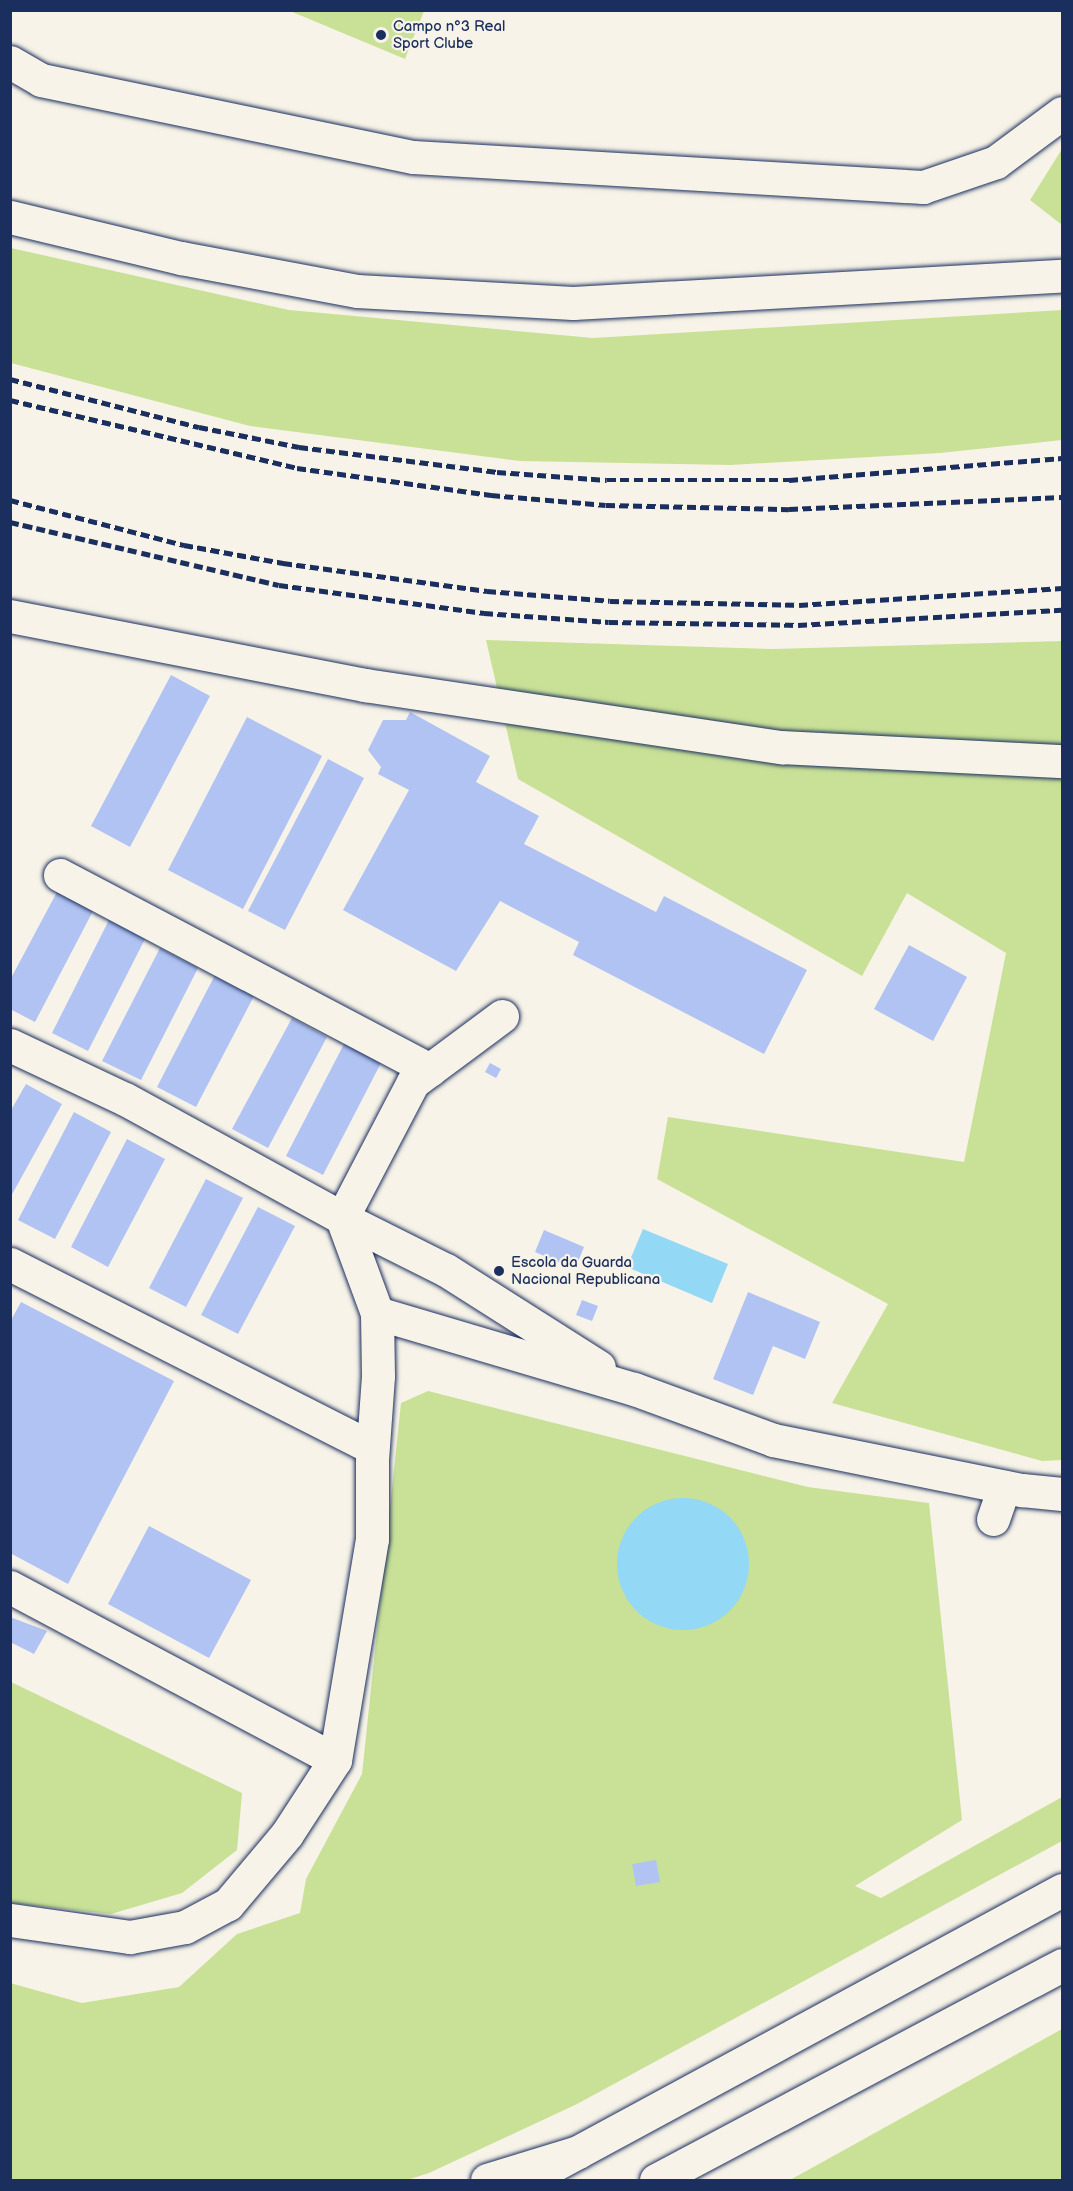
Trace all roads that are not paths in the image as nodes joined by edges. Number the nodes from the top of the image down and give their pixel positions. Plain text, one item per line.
1 (10, 62) edge
2 (1062, 113) edge
3 (10, 217) edge
4 (1062, 276) edge
5 (10, 616) edge
6 (1062, 762) edge
7 (60, 875) dead end
8 (502, 1016) dead end
9 (10, 1045) edge
10 (430, 1070) junction
11 (342, 1218) junction
12 (10, 1264) edge
13 (377, 1312) junction
14 (634, 1389) junction
15 (372, 1448) junction
16 (1004, 1487) junction
17 (1062, 1494) edge
18 (993, 1519) dead end
19 (10, 1587) edge
20 (335, 1760) junction
21 (1062, 1890) edge
22 (10, 1920) edge
23 (1062, 1965) edge
24 (578, 2152) junction
25 (487, 2181) edge
26 (523, 2181) edge
27 (656, 2181) edge

1 - 2 main road
3 - 4 main road
5 - 6 main road
7 - 10 main road
8 - 10 main road
9 - 11 main road
10 - 11 main road
11 - 13 main road
11 - 14 main road
12 - 15 main road
13 - 14 main road
13 - 15 main road
14 - 16 main road
15 - 20 main road
16 - 17 main road
16 - 18 main road
19 - 20 main road
20 - 22 main road
21 - 24 main road
23 - 27 main road
24 - 25 main road
24 - 26 main road

